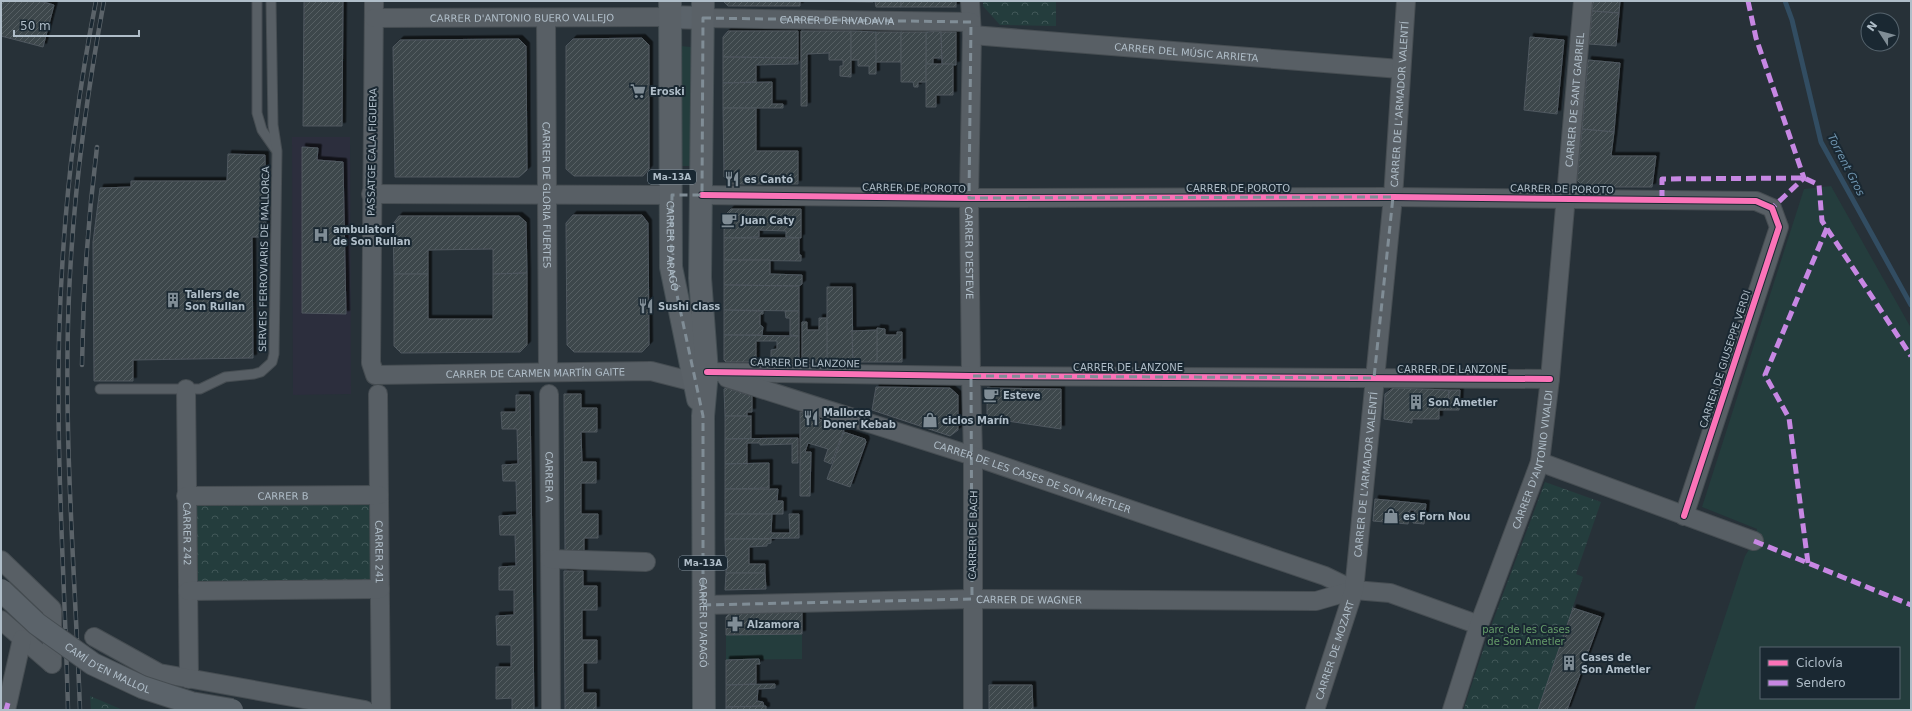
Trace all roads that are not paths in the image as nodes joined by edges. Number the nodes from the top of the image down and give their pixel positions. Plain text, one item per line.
1 (257, 1) edge
2 (271, 1) edge
3 (970, 1) edge
4 (1406, 1) edge
5 (1583, 1) edge
6 (670, 9) edge
7 (703, 9) edge
8 (374, 10) edge
9 (546, 18) junction
10 (972, 29) junction
11 (1400, 69) junction
12 (277, 151) junction
13 (371, 194) junction
14 (547, 195) junction
15 (672, 195) junction
16 (702, 195) junction
17 (1393, 197) junction
18 (969, 198) junction
19 (1566, 199) junction
20 (1772, 208) joint
21 (548, 371) junction
22 (375, 375) joint
23 (971, 376) junction
24 (700, 377) junction
25 (1374, 378) junction
26 (1550, 379) junction
27 (100, 389) dead end
28 (186, 389) junction
29 (378, 394) dead end
30 (549, 394) dead end
31 (973, 456) junction
32 (1540, 462) junction
33 (186, 496) junction
34 (379, 496) junction
35 (1684, 516) junction
36 (1754, 541) dead end
37 (1, 560) edge
38 (550, 560) junction
39 (646, 562) dead end
40 (380, 589) junction
41 (1, 590) edge
42 (1354, 590) junction
43 (188, 591) junction
44 (972, 599) junction
45 (703, 605) junction
46 (1, 620) edge
47 (1479, 625) junction
48 (94, 637) dead end
49 (22, 639) junction
50 (189, 679) junction
51 (5, 704) edge
52 (232, 710) edge
53 (365, 710) edge
54 (381, 710) edge
55 (551, 710) edge
56 (704, 710) edge
57 (973, 710) edge
58 (1315, 710) edge
59 (1452, 710) edge

1 - 12 lane
2 - 12 lane, SERVEIS FERROVIARIS DE MALLORCA
3 - 10 street, CARRER D'ESTEVE
4 - 11 street, CARRER DE L'ARMADOR VALENTÍ
5 - 19 street, CARRER DE SANT GABRIEL
6 - 7 street
6 - 9 street, CARRER D'ANTONIO BUERO VALLEJO
6 - 15 main road, CARRER D'ARAGÓ / Ma-13A
7 - 10 street, CARRER DE RIVADAVIA
7 - 16 main road, CARRER D'ARAGÓ / Ma-13A
8 - 9 street, CARRER D'ANTONIO BUERO VALLEJO
8 - 13 street, PASSATGE CALA FIGUERA
9 - 14 street, CARRER DE GLORIA FUERTES
10 - 11 street, CARRER DEL MÚSIC ARRIETA
10 - 18 street, CARRER D'ESTEVE
11 - 17 street, CARRER DE L'ARMADOR VALENTÍ
12 - 28 lane, SERVEIS FERROVIARIS DE MALLORCA
13 - 14 street
13 - 22 street, PASSATGE CALA FIGUERA
14 - 15 street
14 - 21 street, CARRER DE GLORIA FUERTES
15 - 16 main road
15 - 24 main road, CARRER D'ARAGÓ / Ma-13A
16 - 18 street, CARRER DE POROTO
16 - 24 main road, CARRER D'ARAGÓ / Ma-13A
17 - 18 street, CARRER DE POROTO
17 - 19 street, CARRER DE POROTO
17 - 25 street, CARRER DE L'ARMADOR VALENTÍ
18 - 23 street, CARRER D'ESTEVE
19 - 20 street, CARRER DE POROTO
19 - 26 street, CARRER D'ANTONIO VIVALDI
20 - 35 street, CARRER DE GIUSEPPE VERDI
21 - 22 street, CARRER DE CARMEN MARTÍN GAITE
21 - 24 street, CARRER DE CARMEN MARTÍN GAITE
23 - 24 street, CARRER DE LANZONE
23 - 25 street, CARRER DE LANZONE
23 - 31 street, CARRER D'ESTEVE
24 - 31 street, CARRER DE LES CASES DE SON AMETLER
24 - 45 main road, CARRER D'ARAGÓ / Ma-13A
25 - 26 street, CARRER DE LANZONE
25 - 42 street, CARRER DE L'ARMADOR VALENTÍ
26 - 32 street, CARRER D'ANTONIO VIVALDI
27 - 28 lane, SERVEIS FERROVIARIS DE MALLORCA
28 - 33 street, CARRER 242
29 - 34 street, CARRER 241
30 - 38 street, CARRER A
31 - 42 street, CARRER DE LES CASES DE SON AMETLER
31 - 44 street, CARRER DE BACH
32 - 35 street
32 - 47 street, CARRER D'ANTONIO VIVALDI
33 - 34 street, CARRER B
33 - 43 street, CARRER 242
34 - 40 street, CARRER 241
35 - 36 street
37 - 49 street
38 - 39 street
38 - 55 street, CARRER A
40 - 43 street
40 - 54 street, CARRER 241
41 - 52 street, CAMÍ D'EN MALLOL, bridge
42 - 44 street, CARRER DE WAGNER
42 - 47 street
42 - 58 street, CARRER DE MOZART
43 - 50 street, CARRER 242
44 - 45 street, CARRER DE WAGNER
44 - 57 street, CARRER DE BACH
45 - 56 main road, CARRER D'ARAGÓ / Ma-13A
46 - 49 street
47 - 59 street, CARRER D'ANTONIO VIVALDI
48 - 50 street
49 - 51 street
50 - 53 street

